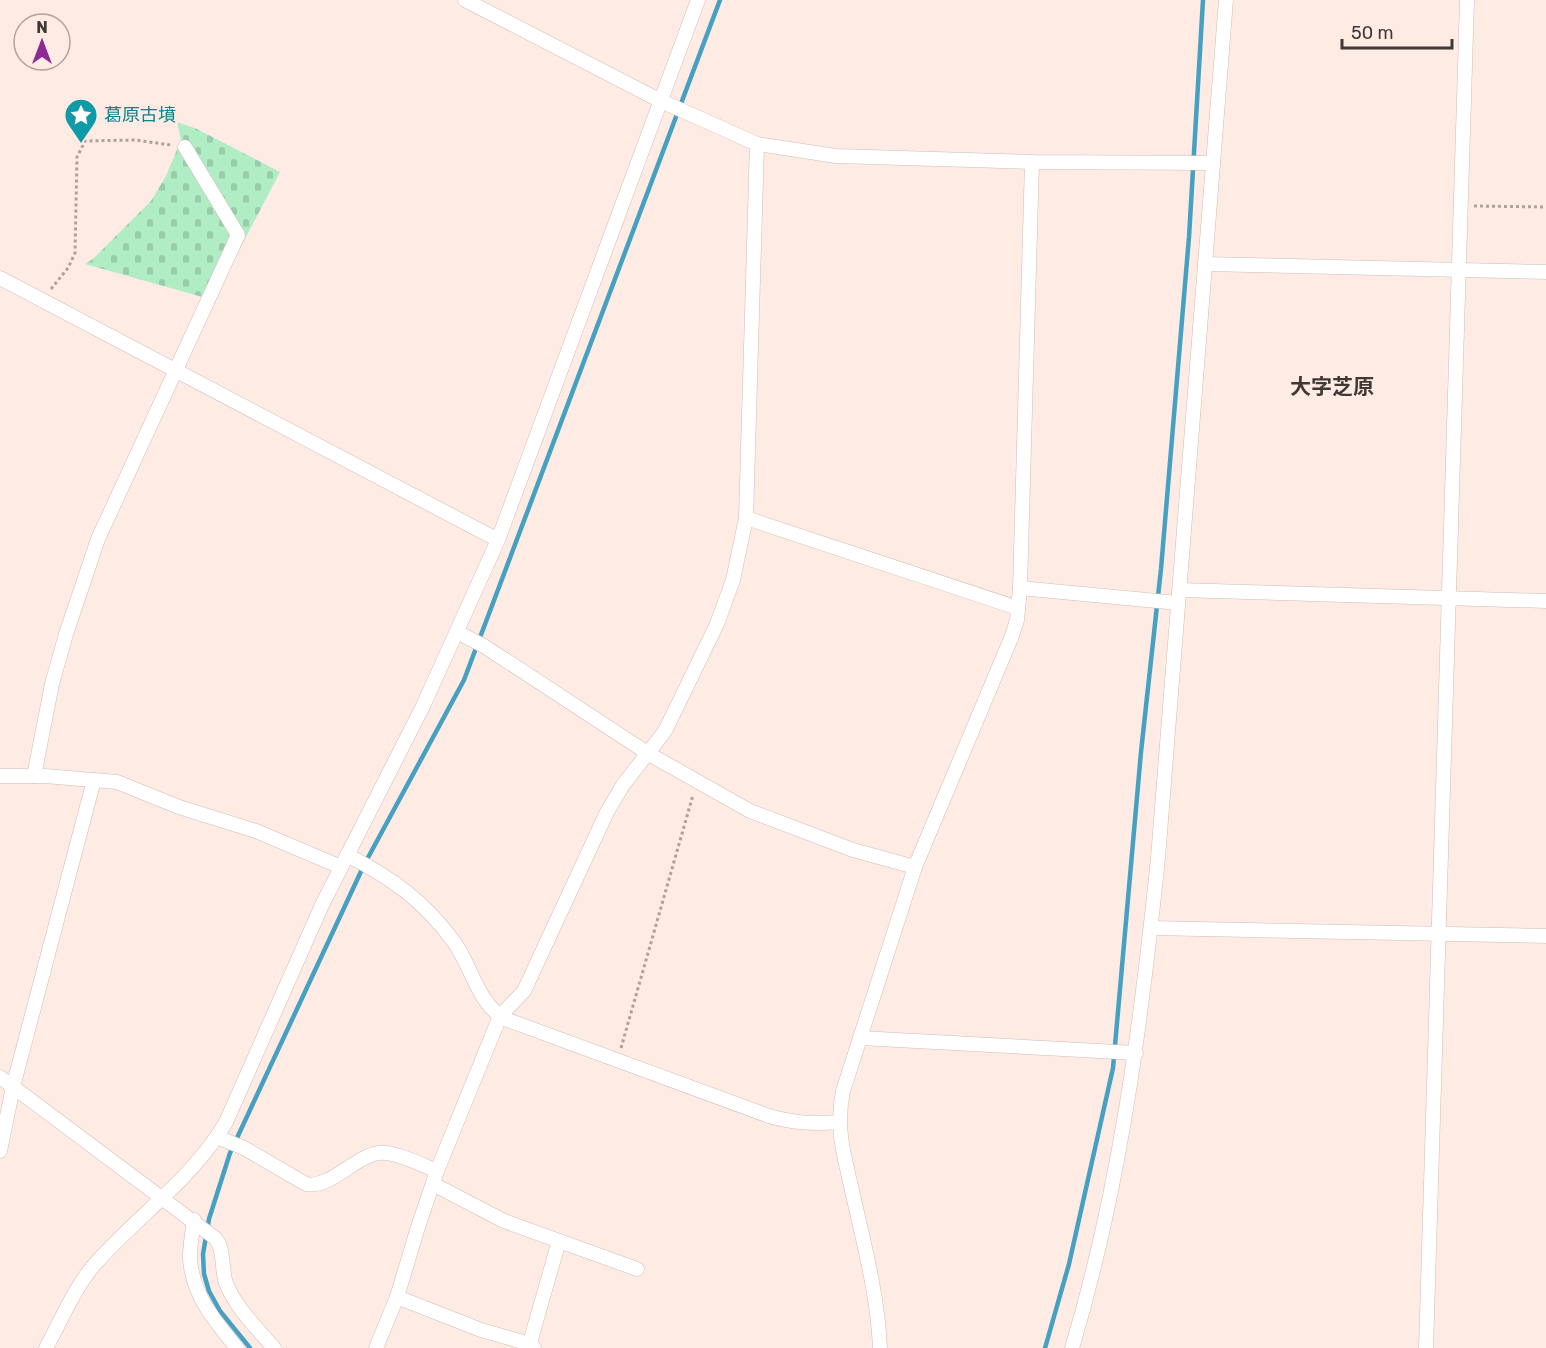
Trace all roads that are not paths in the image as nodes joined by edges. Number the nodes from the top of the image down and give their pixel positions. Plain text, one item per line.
1 (465, 0) edge
2 (698, 0) edge
3 (1226, 0) edge
4 (1467, 0) edge
5 (664, 102) junction
6 (757, 144) junction
7 (185, 147) road end
8 (1032, 162) junction
9 (1213, 163) junction
10 (1205, 264) junction
11 (1459, 270) junction
12 (1546, 272) edge
13 (0, 278) edge
14 (177, 370) junction
15 (746, 518) junction
16 (498, 540) junction
17 (1020, 588) junction
18 (1179, 596) junction
19 (1449, 599) junction
20 (1546, 601) edge
21 (1018, 608) junction
22 (462, 634) junction
23 (649, 754) junction
24 (0, 776) edge
25 (34, 776) junction
26 (94, 780) junction
27 (348, 861) junction
28 (915, 867) junction
29 (1151, 928) junction
30 (1438, 935) junction
31 (1546, 936) edge
32 (500, 1016) junction
33 (861, 1038) junction
34 (1136, 1053) junction
35 (0, 1077) edge
36 (13, 1087) junction
37 (839, 1122) junction
38 (220, 1139) junction
39 (0, 1151) edge
40 (435, 1177) junction
41 (163, 1199) junction
42 (196, 1222) junction
43 (559, 1241) junction
44 (637, 1269) dead end
45 (397, 1297) junction
46 (532, 1346) edge
47 (46, 1348) edge
48 (237, 1348) edge
49 (274, 1348) edge
50 (376, 1348) edge
51 (880, 1348) edge
52 (1072, 1348) edge
53 (1426, 1348) edge

1 - 5 street
2 - 5 street
3 - 9 street
4 - 11 street
5 - 6 street
5 - 16 street
6 - 8 street
6 - 15 street
7 - 14 street
8 - 9 street
8 - 17 street
9 - 10 street
10 - 11 street
10 - 18 street
11 - 12 street
11 - 19 street
13 - 14 street
14 - 16 street
14 - 25 street
15 - 21 street
15 - 23 street
16 - 22 street
17 - 18 street
17 - 21 street
18 - 19 street
18 - 29 street
19 - 20 street
19 - 30 street
21 - 28 street
22 - 23 street
22 - 27 street
23 - 28 street
23 - 32 street
24 - 25 street
25 - 26 street
26 - 27 street
26 - 36 street
27 - 32 street
27 - 38 street
28 - 33 street
29 - 30 street
29 - 34 street
30 - 31 street
30 - 53 street
32 - 37 street
32 - 40 street
33 - 34 street
33 - 37 street
34 - 52 street
35 - 36 street
36 - 39 street
36 - 41 street
37 - 51 street
38 - 40 street
38 - 41 street
40 - 43 street
40 - 45 street
41 - 42 street
41 - 47 street
42 - 48 street
42 - 49 street
43 - 44 street
43 - 46 street
45 - 46 street
45 - 50 street

